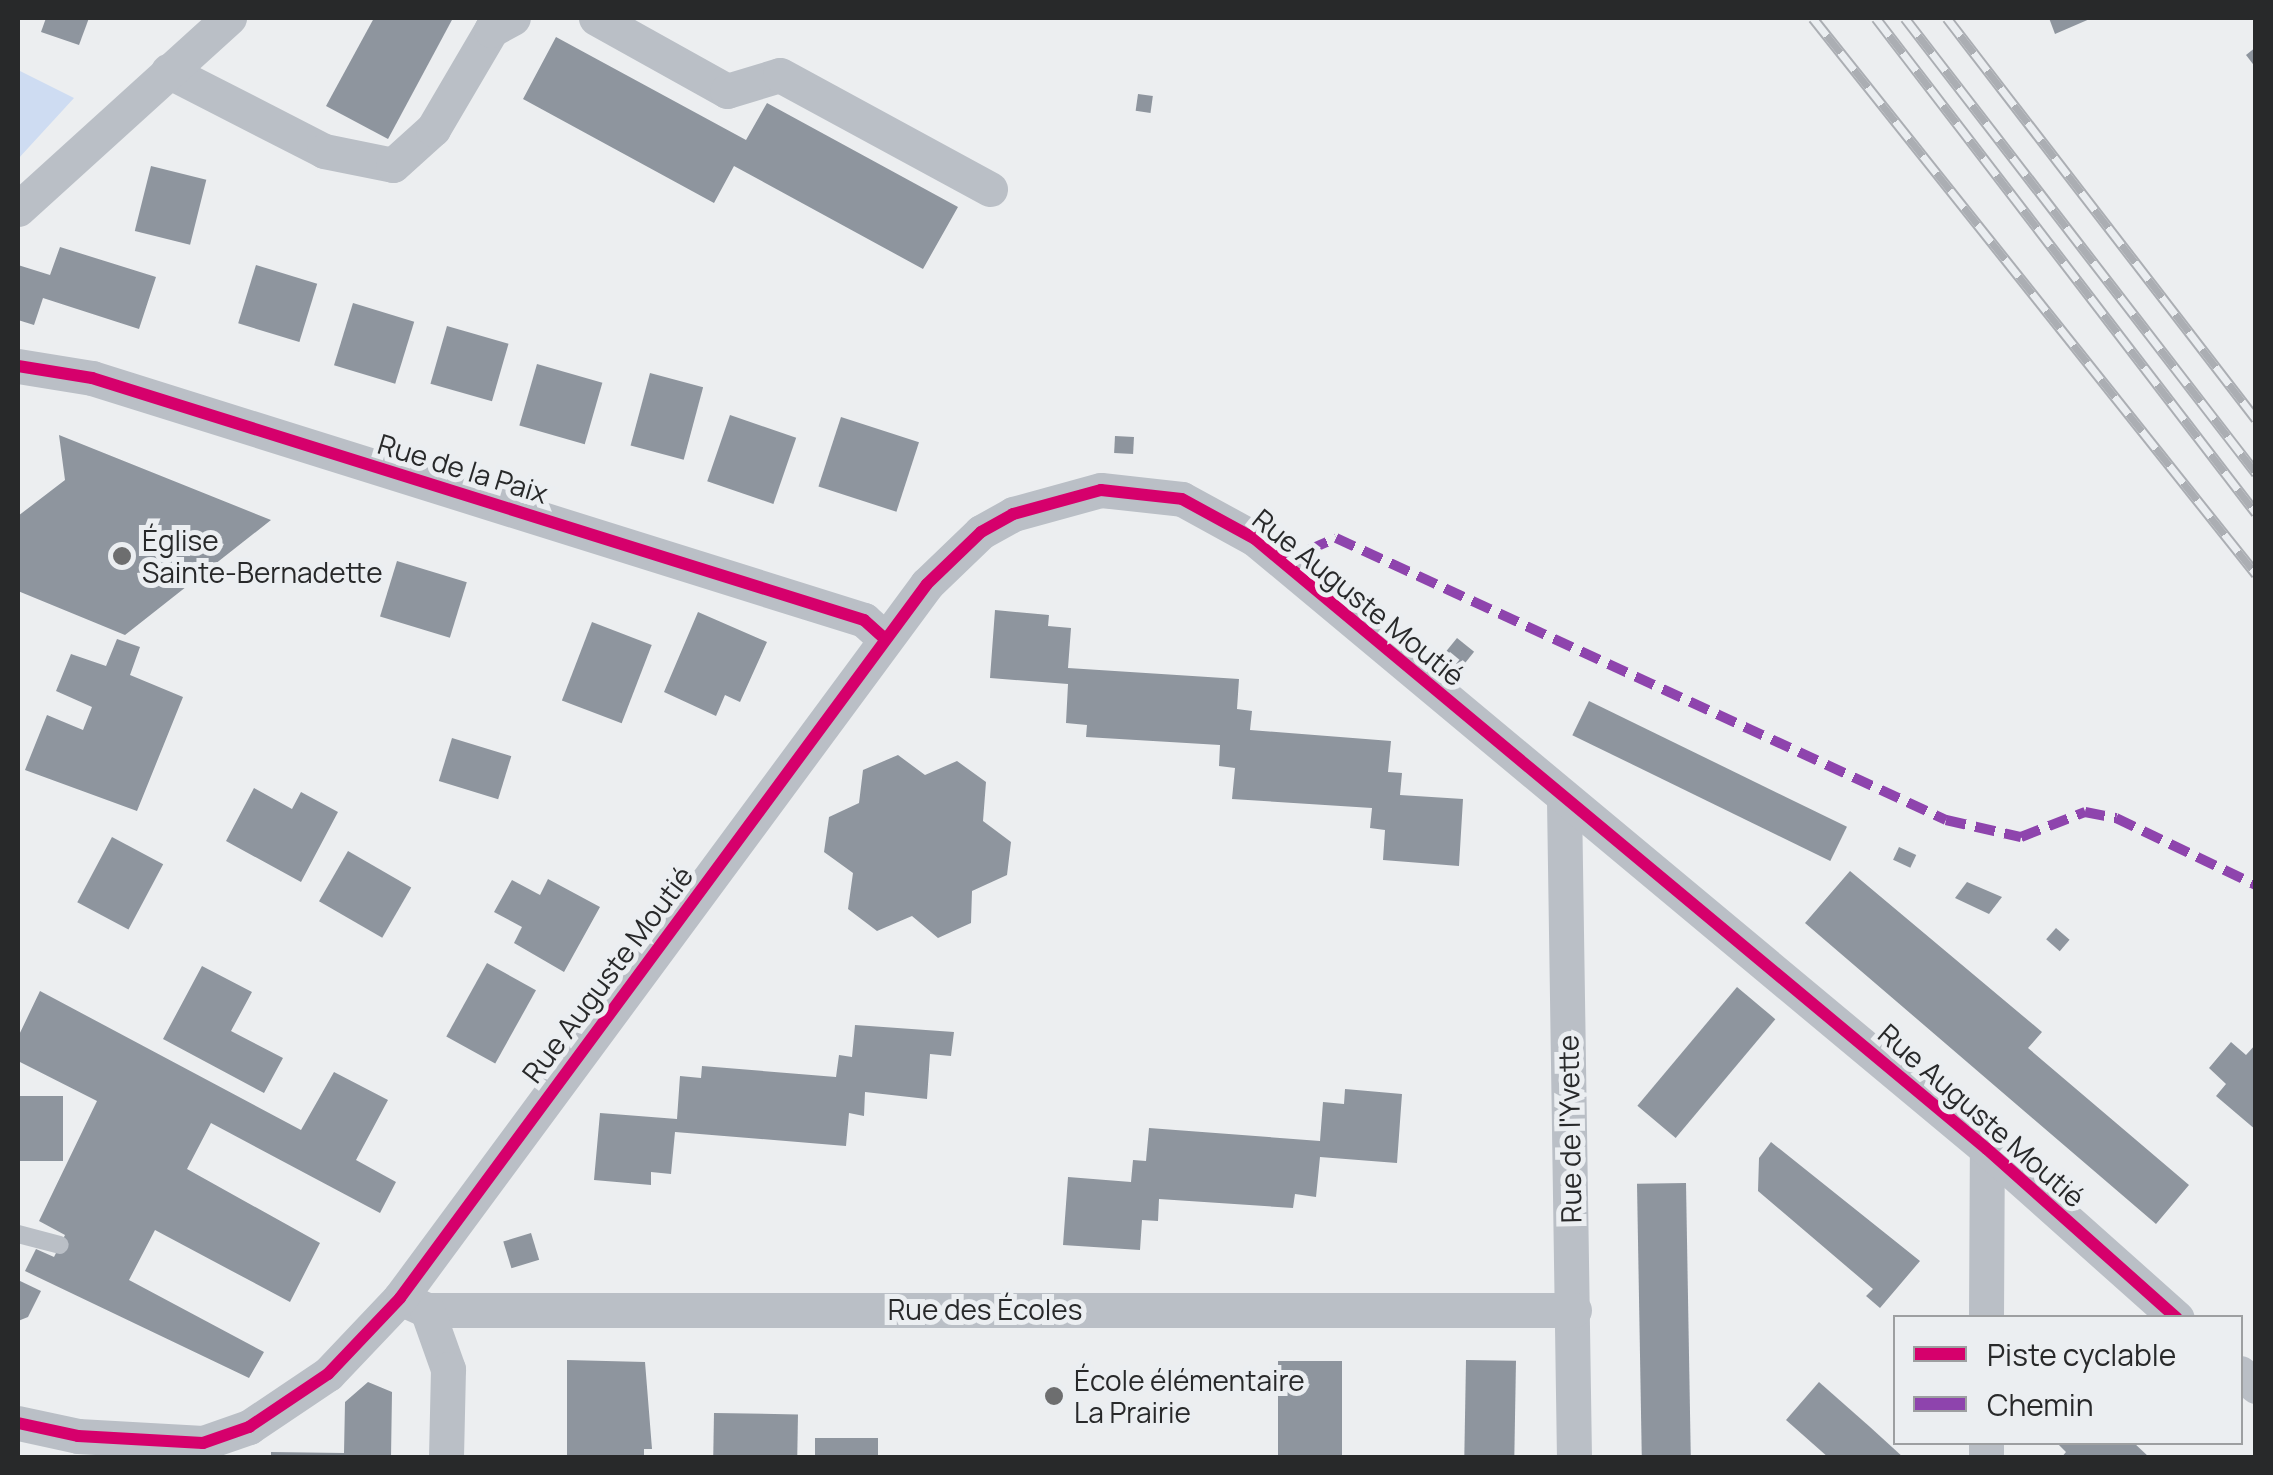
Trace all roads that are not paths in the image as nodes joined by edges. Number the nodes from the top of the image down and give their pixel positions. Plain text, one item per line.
1 (229, 18) edge
2 (514, 18) edge
3 (596, 18) edge
4 (168, 71) junction
5 (990, 189) dead end
6 (18, 210) edge
7 (18, 366) edge
8 (886, 639) junction
9 (1564, 800) junction
10 (1987, 1149) junction
11 (18, 1234) edge
12 (60, 1245) dead end
13 (413, 1304) junction
14 (1574, 1310) junction
15 (1986, 1315) edge
16 (2175, 1315) edge
17 (18, 1423) edge
18 (446, 1458) edge
19 (1574, 1458) edge

1 - 4 street
2 - 4 street
3 - 5 street
4 - 6 street
7 - 8 street, Rue de la Paix
8 - 9 street, Rue Auguste Moutié
8 - 13 street, Rue Auguste Moutié
9 - 10 street, Rue Auguste Moutié
9 - 14 street, Rue de l'Yvette
10 - 15 street
10 - 16 street, Rue Auguste Moutié
11 - 12 lane
13 - 14 street, Rue des Écoles
13 - 17 street, Rue Auguste Moutié
13 - 18 street
14 - 19 street, Rue de l'Yvette

